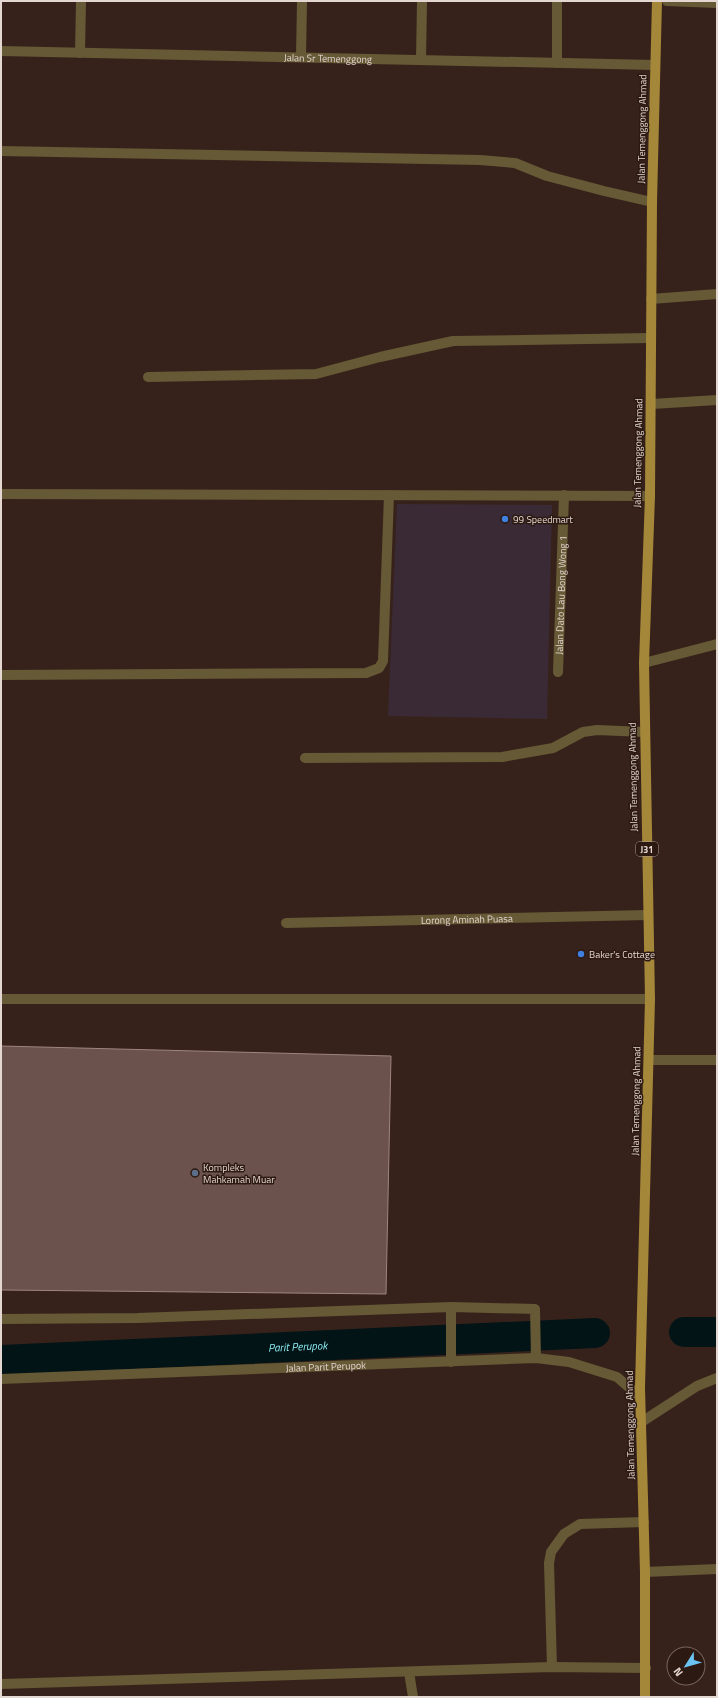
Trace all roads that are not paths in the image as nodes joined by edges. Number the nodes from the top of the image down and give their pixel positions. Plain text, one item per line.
1 (81, 1) edge
2 (302, 1) edge
3 (422, 1) edge
4 (557, 1) edge
5 (657, 1) edge
6 (672, 2) edge
7 (717, 3) edge
8 (1, 51) edge
9 (80, 52) junction
10 (301, 57) junction
11 (421, 60) junction
12 (557, 63) junction
13 (655, 65) junction
14 (1, 151) edge
15 (652, 202) junction
16 (717, 294) edge
17 (651, 298) junction
18 (650, 338) junction
19 (148, 377) dead end
20 (717, 400) edge
21 (652, 404) junction
22 (1, 494) edge
23 (389, 495) junction
24 (564, 495) junction
25 (650, 496) junction
26 (716, 645) edge
27 (644, 663) junction
28 (558, 672) dead end
29 (1, 675) edge
30 (644, 732) junction
31 (305, 758) dead end
32 (648, 915) junction
33 (286, 923) dead end
34 (650, 999) junction
35 (1, 1000) edge
36 (649, 1060) junction
37 (717, 1060) edge
38 (451, 1308) junction
39 (1, 1319) edge
40 (536, 1358) junction
41 (451, 1362) junction
42 (717, 1378) edge
43 (1, 1379) edge
44 (640, 1397) junction
45 (640, 1423) junction
46 (644, 1522) junction
47 (717, 1569) edge
48 (645, 1572) junction
49 (552, 1667) junction
50 (646, 1668) junction
51 (409, 1672) junction
52 (1, 1684) edge
53 (412, 1697) edge
54 (645, 1697) edge

1 - 9 street
2 - 10 street
3 - 11 street
4 - 12 street
5 - 13 main road, Jalan Temenggong Ahmad / J31
6 - 7 street
8 - 9 street, Jalan Sr Temenggong
9 - 10 street, Jalan Sr Temenggong
10 - 11 street, Jalan Sr Temenggong
11 - 12 street, Jalan Sr Temenggong
12 - 13 street, Jalan Sr Temenggong
13 - 15 main road, Jalan Temenggong Ahmad / J31
14 - 15 street
15 - 17 main road, Jalan Temenggong Ahmad / J31
16 - 17 street
17 - 18 main road, Jalan Temenggong Ahmad / J31
18 - 19 street
18 - 21 main road, Jalan Temenggong Ahmad / J31
20 - 21 street
21 - 25 main road, Jalan Temenggong Ahmad / J31
22 - 23 street
23 - 24 street
23 - 29 street
24 - 25 street
24 - 28 street, Jalan Dato Lau Bong Wong 1
25 - 27 main road, Jalan Temenggong Ahmad / J31
26 - 27 street
27 - 30 main road, Jalan Temenggong Ahmad / J31
30 - 31 street
30 - 32 main road, Jalan Temenggong Ahmad / J31
32 - 33 street, Lorong Aminah Puasa
32 - 34 main road, Jalan Temenggong Ahmad / J31
34 - 35 street
34 - 36 main road, Jalan Temenggong Ahmad / J31
36 - 37 street
36 - 44 main road, Jalan Temenggong Ahmad / J31
38 - 39 street
38 - 40 street
38 - 41 street
40 - 41 street, Jalan Parit Perupok
40 - 44 street, Jalan Parit Perupok
41 - 43 street, Jalan Parit Perupok
42 - 45 street
44 - 45 main road, Jalan Temenggong Ahmad / J31
45 - 46 main road, Jalan Temenggong Ahmad / J31
46 - 48 main road, Jalan Temenggong Ahmad / J31
46 - 49 street
47 - 48 street
48 - 50 main road, Jalan Temenggong Ahmad / J31
49 - 50 street
49 - 51 street
50 - 54 main road, Jalan Temenggong Ahmad / J31
51 - 52 street
51 - 53 street

